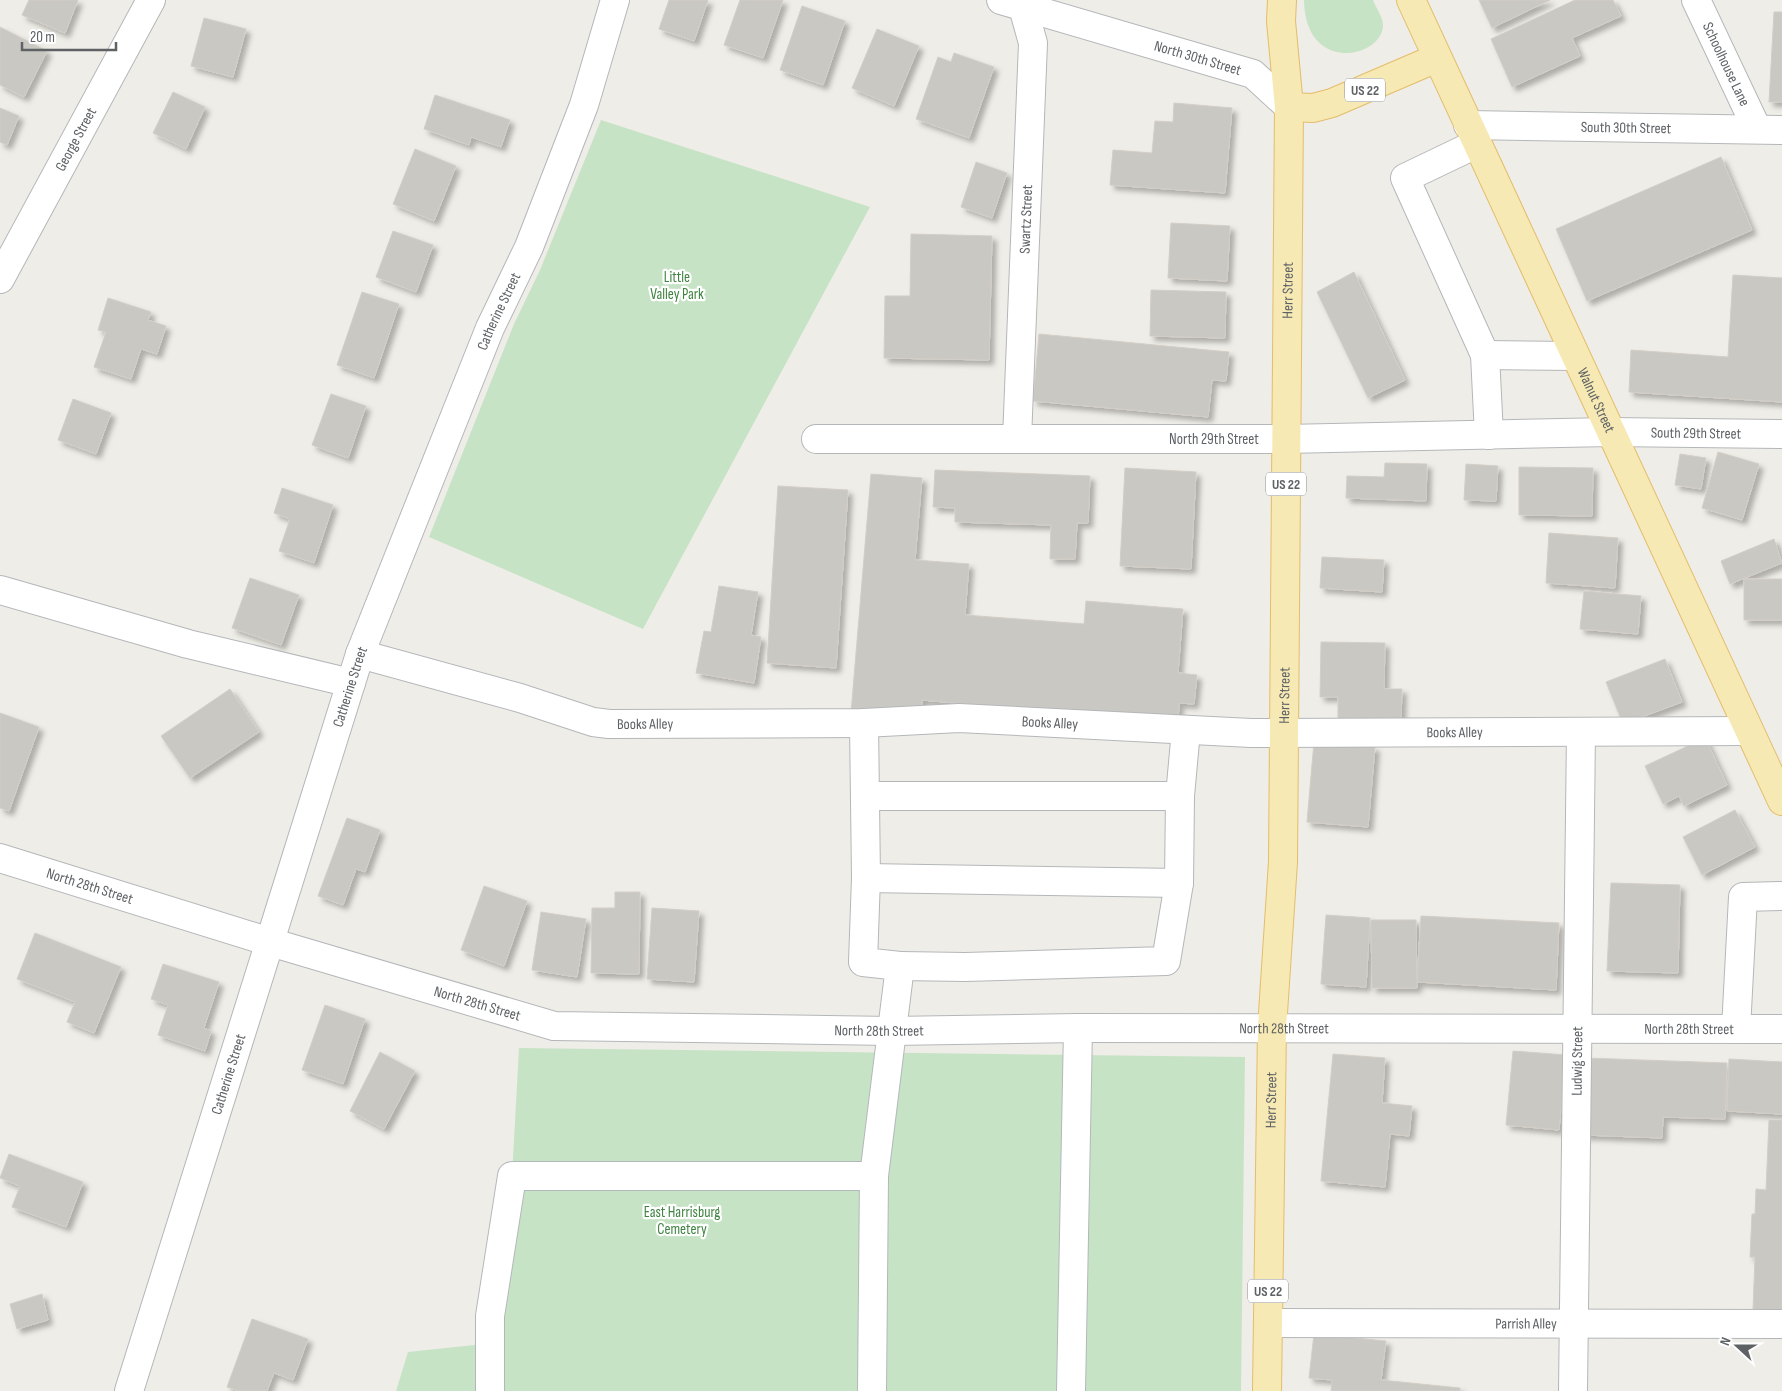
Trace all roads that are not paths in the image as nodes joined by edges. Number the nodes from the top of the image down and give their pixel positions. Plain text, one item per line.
1 (151, 0) edge
2 (615, 0) edge
3 (1282, 0) edge
4 (1411, 0) edge
5 (1696, 0) edge
6 (1015, 2) edge
7 (1437, 58) junction
8 (1289, 107) junction
9 (1770, 129) edge
10 (1472, 135) junction
11 (0, 279) edge
12 (1485, 354) junction
13 (1575, 356) junction
14 (1610, 432) junction
15 (1782, 434) edge
16 (1490, 435) junction
17 (816, 439) dead end
18 (1018, 439) junction
19 (1286, 439) junction
20 (0, 590) edge
21 (360, 654) junction
22 (351, 683) junction
23 (864, 723) junction
24 (1186, 730) junction
25 (1749, 731) junction
26 (1581, 732) junction
27 (1284, 733) junction
28 (865, 796) junction
29 (1180, 796) junction
30 (1782, 802) edge
31 (0, 858) edge
32 (866, 878) junction
33 (1179, 883) junction
34 (1782, 896) edge
35 (270, 942) junction
36 (900, 966) junction
37 (1078, 1028) junction
38 (1272, 1028) junction
39 (1577, 1029) junction
40 (1736, 1029) junction
41 (1782, 1029) edge
42 (890, 1031) junction
43 (874, 1176) junction
44 (1268, 1323) junction
45 (1574, 1324) junction
46 (1782, 1324) edge
47 (128, 1391) edge
48 (490, 1391) edge
49 (872, 1391) edge
50 (1070, 1391) edge
51 (1267, 1391) edge
52 (1573, 1391) edge

1 - 11 street, George Street
2 - 21 street, Catherine Street
3 - 8 main road, Herr Street / US 22
4 - 7 main road, Walnut Street
5 - 9 street, Schoolhouse Lane
6 - 8 street, North 30th Street
6 - 18 street, Swartz Street
7 - 8 main road, US 22
7 - 10 main road, Walnut Street
8 - 19 main road, Herr Street / US 22
9 - 10 street, South 30th Street
10 - 12 street
10 - 13 main road, Walnut Street
12 - 13 street
12 - 16 street
13 - 14 main road, Walnut Street
14 - 15 street, South 29th Street
14 - 16 street, North 29th Street
14 - 25 main road, Walnut Street
16 - 19 street, North 29th Street
17 - 18 street, North 29th Street
18 - 19 street, North 29th Street
19 - 27 main road, Herr Street / US 22
20 - 22 street
21 - 22 street, Catherine Street
21 - 23 street, Books Alley
22 - 35 street, Catherine Street
23 - 24 street, Books Alley
23 - 28 street
24 - 27 street, Books Alley
24 - 29 street
25 - 26 street, Books Alley
25 - 30 main road, Walnut Street
26 - 27 street, Books Alley
26 - 39 street, Ludwig Street
27 - 38 main road, Herr Street / US 22
28 - 29 street
28 - 32 street
29 - 33 street
31 - 35 street, North 28th Street
32 - 33 street
32 - 36 street
33 - 36 street
34 - 40 street
35 - 42 street, North 28th Street
35 - 47 street, Catherine Street
36 - 42 street
37 - 38 street, North 28th Street
37 - 42 street, North 28th Street
37 - 50 street
38 - 39 street, North 28th Street
38 - 44 main road, Herr Street / US 22
39 - 40 street, North 28th Street
39 - 45 street, Ludwig Street
40 - 41 street, North 28th Street
42 - 43 street
43 - 48 street
43 - 49 street
44 - 45 street, Parrish Alley
44 - 51 main road, Herr Street / US 22
45 - 46 street, Parrish Alley
45 - 52 street, Ludwig Street

